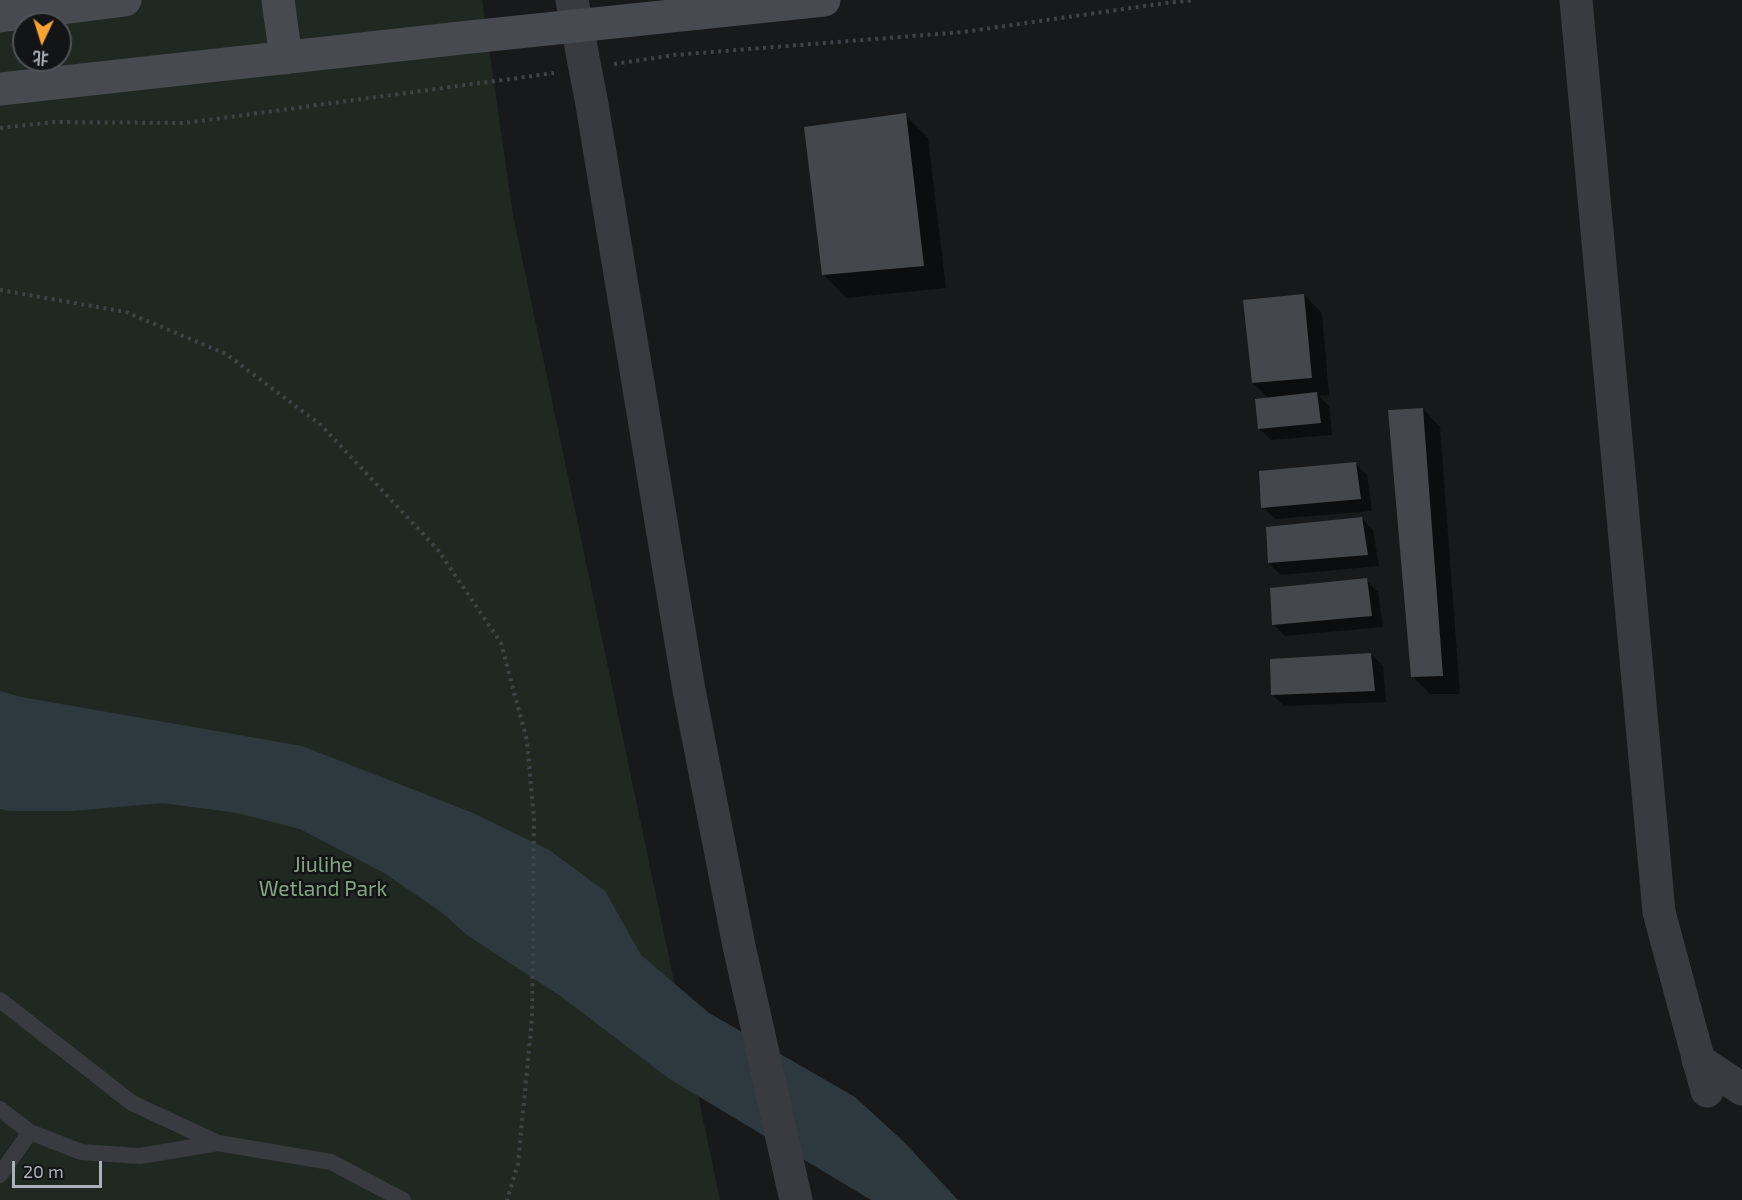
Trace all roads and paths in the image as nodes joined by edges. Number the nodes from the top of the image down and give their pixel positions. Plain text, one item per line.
1 (125, 0) edge
2 (278, 0) edge
3 (824, 0) edge
4 (1576, 0) edge
5 (574, 13) edge
6 (0, 16) edge
7 (286, 58) junction
8 (0, 89) edge
9 (0, 290) edge
10 (0, 1000) edge
11 (1698, 1060) junction
12 (1742, 1089) edge
13 (1707, 1091) dead end
14 (0, 1109) edge
15 (30, 1132) junction
16 (218, 1143) junction
17 (0, 1175) edge
18 (403, 1200) edge
19 (507, 1200) edge
20 (796, 1200) edge

1 - 6 main road
2 - 7 main road
3 - 5 main road
4 - 11 street
5 - 7 main road
5 - 20 street
7 - 8 main road
9 - 19 path
10 - 16 lane
11 - 12 street
11 - 13 street
14 - 15 lane
15 - 16 lane
15 - 17 lane
16 - 18 lane

